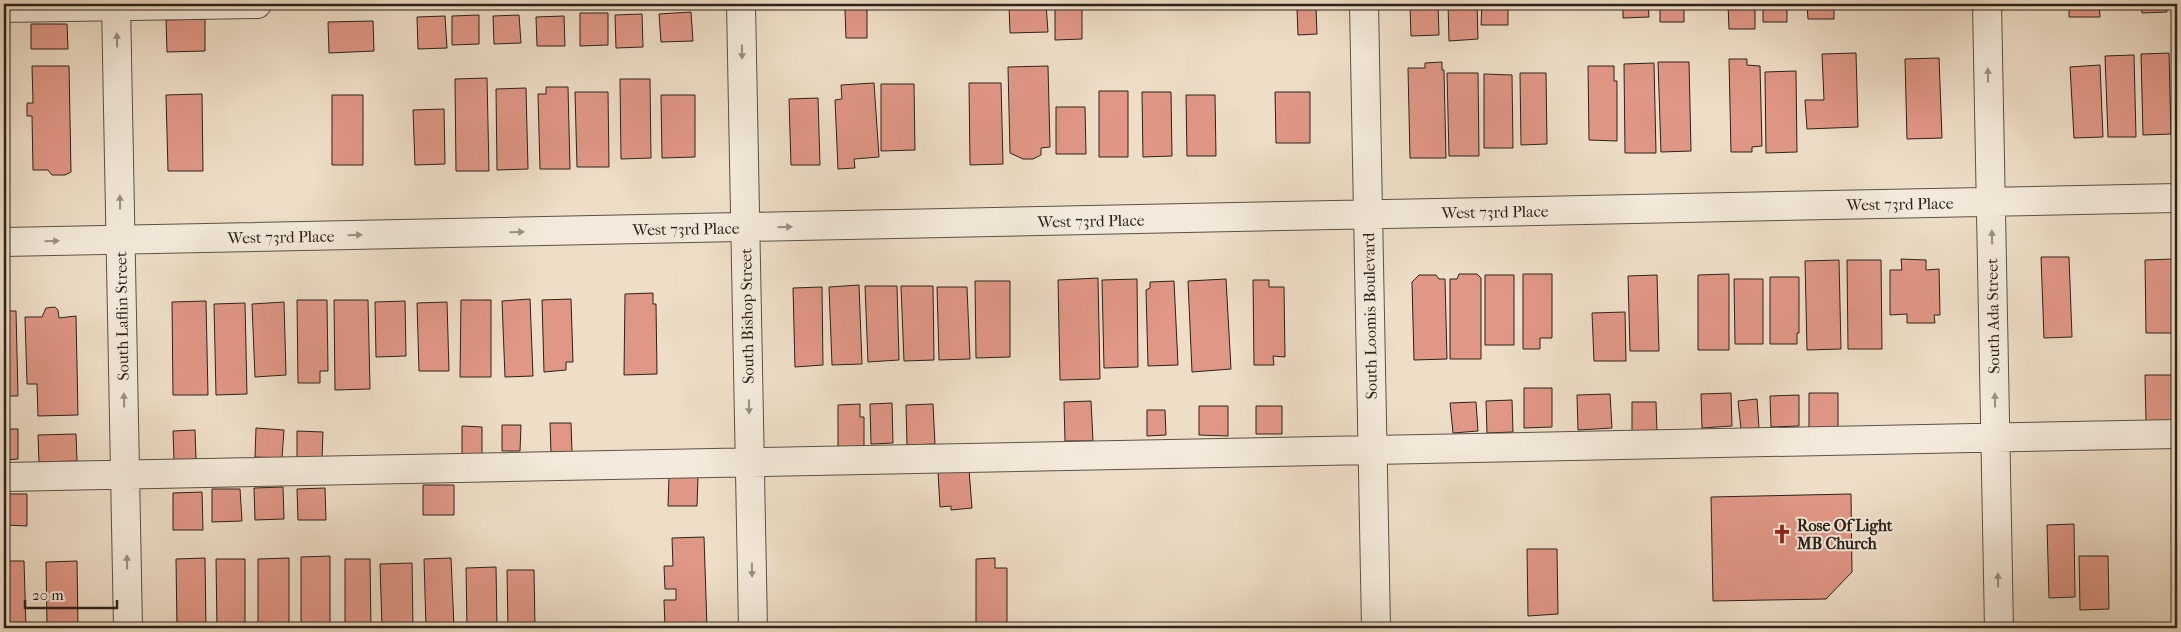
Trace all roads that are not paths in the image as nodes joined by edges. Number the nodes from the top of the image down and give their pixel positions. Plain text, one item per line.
1 (257, 4) edge
2 (741, 4) edge
3 (1364, 4) edge
4 (1987, 4) edge
5 (116, 5) edge
6 (4, 8) edge
7 (2177, 198) edge
8 (1991, 202) junction
9 (1368, 214) junction
10 (745, 228) junction
11 (121, 240) junction
12 (4, 242) edge
13 (2177, 434) edge
14 (1996, 437) junction
15 (1372, 450) junction
16 (750, 463) junction
17 (125, 475) junction
18 (4, 476) edge
19 (128, 628) edge
20 (753, 628) edge
21 (1376, 628) edge
22 (1999, 628) edge

1 - 5 street
2 -> 10 street, South Bishop Street
3 - 9 street, South Loomis Boulevard
8 -> 4 street, South Ada Street
5 - 6 street
11 -> 5 street, South Laflin Street
7 - 8 street, West 73rd Place
8 - 9 street, West 73rd Place
14 -> 8 street, South Ada Street
10 -> 9 street, West 73rd Place
9 - 15 street, South Loomis Boulevard
11 -> 10 street, West 73rd Place
10 -> 16 street, South Bishop Street
12 -> 11 street, West 73rd Place
17 -> 11 street, South Laflin Street
13 - 14 street
14 - 15 street
22 -> 14 street, South Ada Street
15 - 16 street
15 - 21 street, South Loomis Boulevard
16 - 17 street
16 -> 20 street, South Bishop Street
17 - 18 street
19 -> 17 street, South Laflin Street

